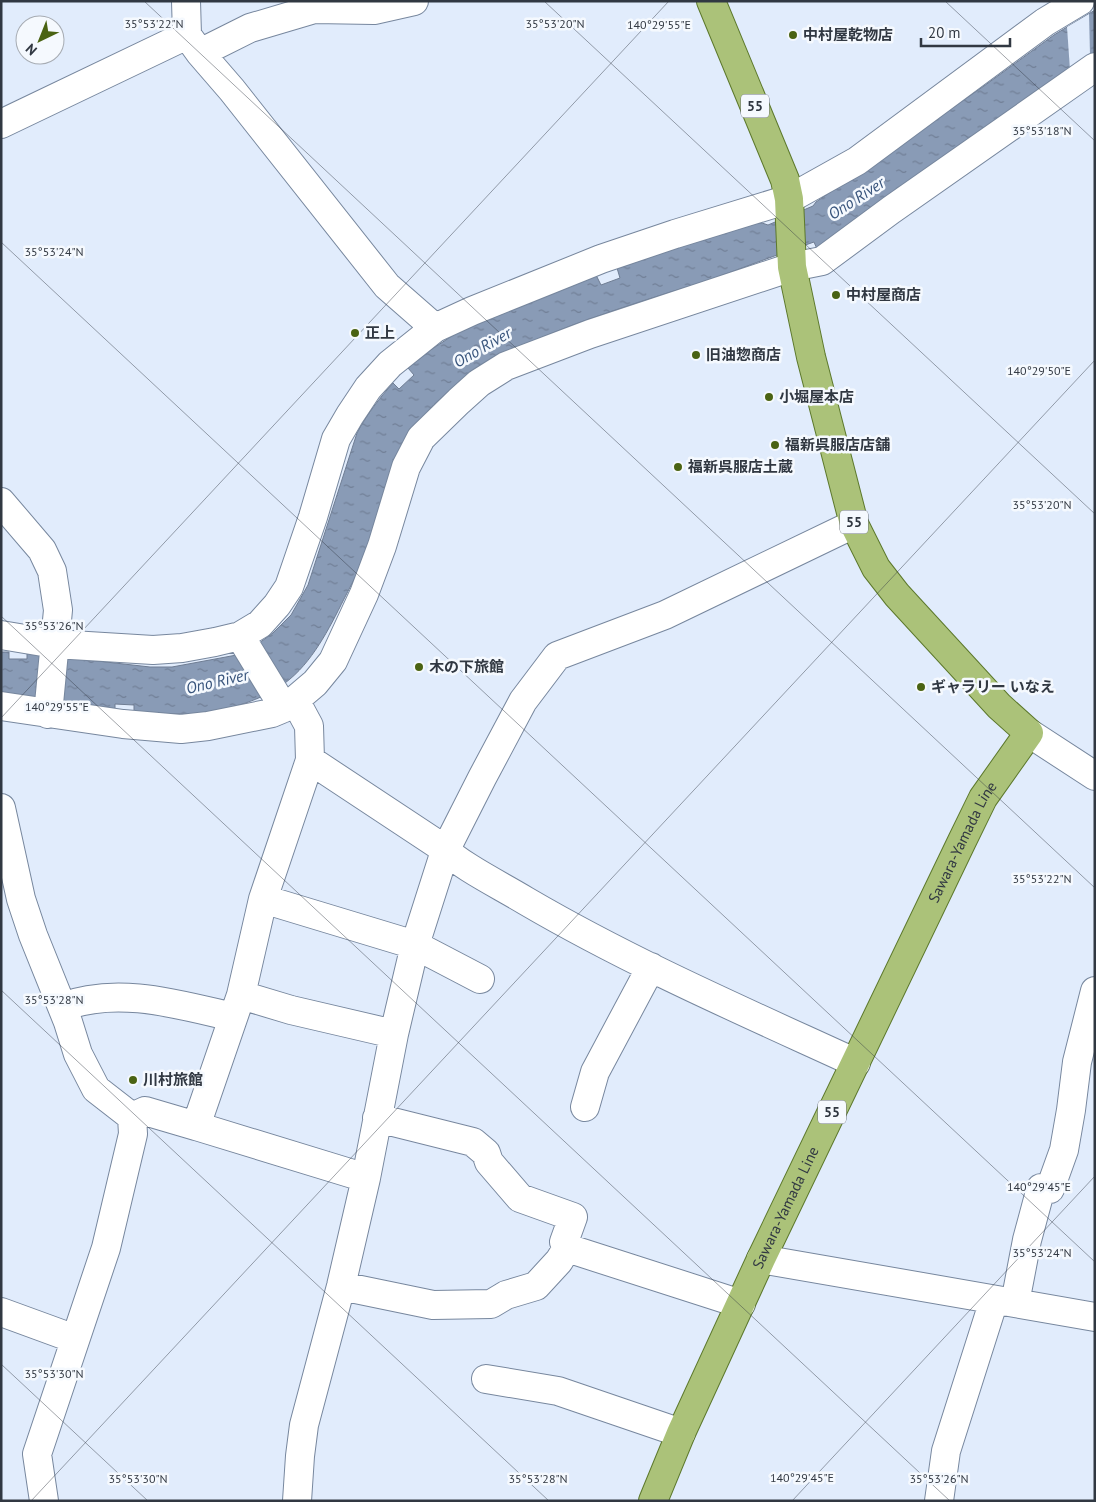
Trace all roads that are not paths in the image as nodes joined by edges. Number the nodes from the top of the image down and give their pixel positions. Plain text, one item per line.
1 (186, 1) edge
2 (414, 1) edge
3 (711, 1) edge
4 (1080, 1) edge
5 (194, 44) junction
6 (1095, 67) edge
7 (1, 124) edge
8 (790, 206) junction
9 (792, 260) junction
10 (435, 328) junction
11 (1, 502) edge
12 (854, 524) junction
13 (1, 635) edge
14 (245, 643) junction
15 (54, 650) junction
16 (284, 699) junction
17 (1, 706) edge
18 (49, 707) junction
19 (1028, 733) junction
20 (310, 760) junction
21 (1095, 776) edge
22 (1, 808) edge
23 (445, 851) junction
24 (263, 899) junction
25 (415, 945) junction
26 (651, 967) junction
27 (480, 979) dead end
28 (1095, 991) edge
29 (237, 1006) junction
30 (62, 1007) junction
31 (394, 1034) junction
32 (856, 1063) junction
33 (586, 1108) dead end
34 (132, 1117) junction
35 (377, 1118) junction
36 (196, 1126) junction
37 (366, 1178) junction
38 (567, 1248) junction
39 (761, 1259) junction
40 (341, 1286) junction
41 (1004, 1301) junction
42 (741, 1304) junction
43 (1, 1312) edge
44 (1095, 1317) edge
45 (74, 1339) junction
46 (486, 1379) dead end
47 (680, 1433) junction
48 (44, 1501) edge
49 (297, 1501) edge
50 (653, 1501) edge
51 (939, 1501) edge

1 - 5 street
2 - 5 street
3 - 8 main road, 55
4 - 8 street
5 - 7 street
5 - 10 street
6 - 9 street
8 - 9 main road, 55
8 - 10 street
9 - 12 main road, 55
9 - 16 street
10 - 14 street
11 - 15 street
12 - 19 main road, 55
12 - 23 street
13 - 15 street
14 - 15 street
14 - 16 street
15 - 18 street
16 - 18 street
16 - 20 street
17 - 18 street
19 - 21 street
19 - 32 main road, Sawara-Yamada Line / 55
20 - 23 street
20 - 24 street
22 - 30 street
23 - 25 street
23 - 26 street
24 - 25 street
24 - 29 street
25 - 27 street
25 - 31 street
26 - 32 street
26 - 33 street
28 - 41 street
29 - 30 street
29 - 31 street
29 - 36 street
30 - 34 street
31 - 35 street
32 - 39 main road, Sawara-Yamada Line / 55
34 - 36 street
34 - 45 street
35 - 37 street
35 - 38 street
36 - 37 street
37 - 40 street
38 - 40 street
38 - 42 street
39 - 41 street
39 - 42 main road, Sawara-Yamada Line / 55
40 - 49 street
41 - 44 street
41 - 51 street
42 - 47 main road, Sawara-Yamada Line / 55
43 - 45 street
45 - 48 street
46 - 47 street
47 - 50 main road, Sawara-Yamada Line / 55

